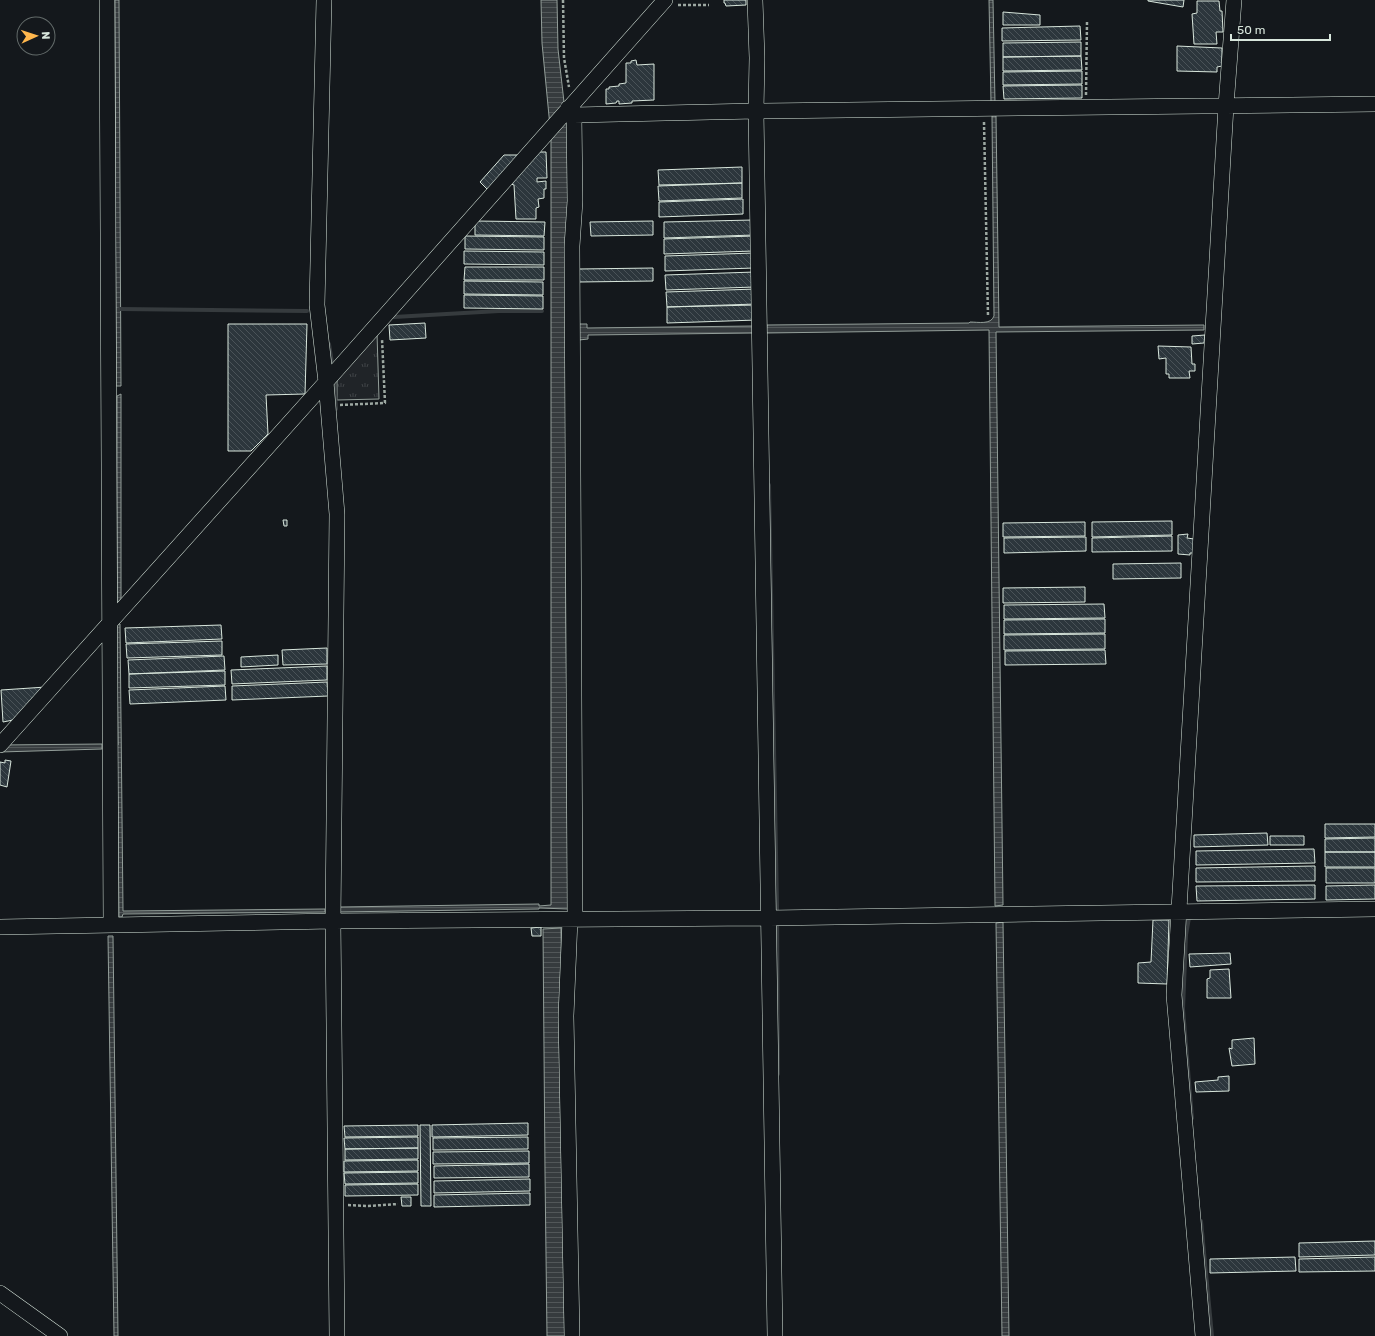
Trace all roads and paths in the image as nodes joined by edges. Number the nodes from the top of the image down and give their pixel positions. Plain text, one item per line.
1 (107, 0) edge
2 (324, 0) edge
3 (563, 0) edge
4 (755, 0) edge
5 (1234, 0) edge
6 (663, 2) edge
7 (709, 4) dead end
8 (1087, 22) dead end
9 (1375, 104) edge
10 (1226, 106) junction
11 (1086, 108) junction
12 (570, 109) junction
13 (984, 109) junction
14 (756, 111) junction
15 (988, 316) dead end
16 (382, 319) junction
17 (326, 382) junction
18 (328, 406) junction
19 (110, 624) junction
20 (2, 741) edge
21 (1375, 909) edge
22 (1179, 912) junction
23 (770, 918) junction
24 (570, 919) junction
25 (333, 921) junction
26 (111, 925) junction
27 (0, 927) edge
28 (336, 1204) junction
29 (398, 1204) dead end
30 (0, 1293) edge
31 (60, 1336) edge
32 (337, 1336) edge
33 (572, 1336) edge
34 (775, 1336) edge
35 (1203, 1336) edge

1 - 19 street
2 - 17 street
3 - 12 path
4 - 14 street
5 - 10 street
6 - 7 path
6 - 12 street
8 - 11 path
9 - 10 street
10 - 11 street
10 - 22 street
11 - 13 street
12 - 14 street
12 - 16 street
12 - 24 street
13 - 14 street
13 - 15 path
14 - 23 street
16 - 17 street
16 - 18 path
17 - 18 street
17 - 19 street
18 - 25 street
19 - 20 street
19 - 26 street
21 - 22 street
22 - 23 street
22 - 35 street
23 - 24 street
23 - 34 street
24 - 25 street
24 - 33 street
25 - 26 street
25 - 28 street
26 - 27 street
28 - 29 path
28 - 32 street
30 - 31 street

